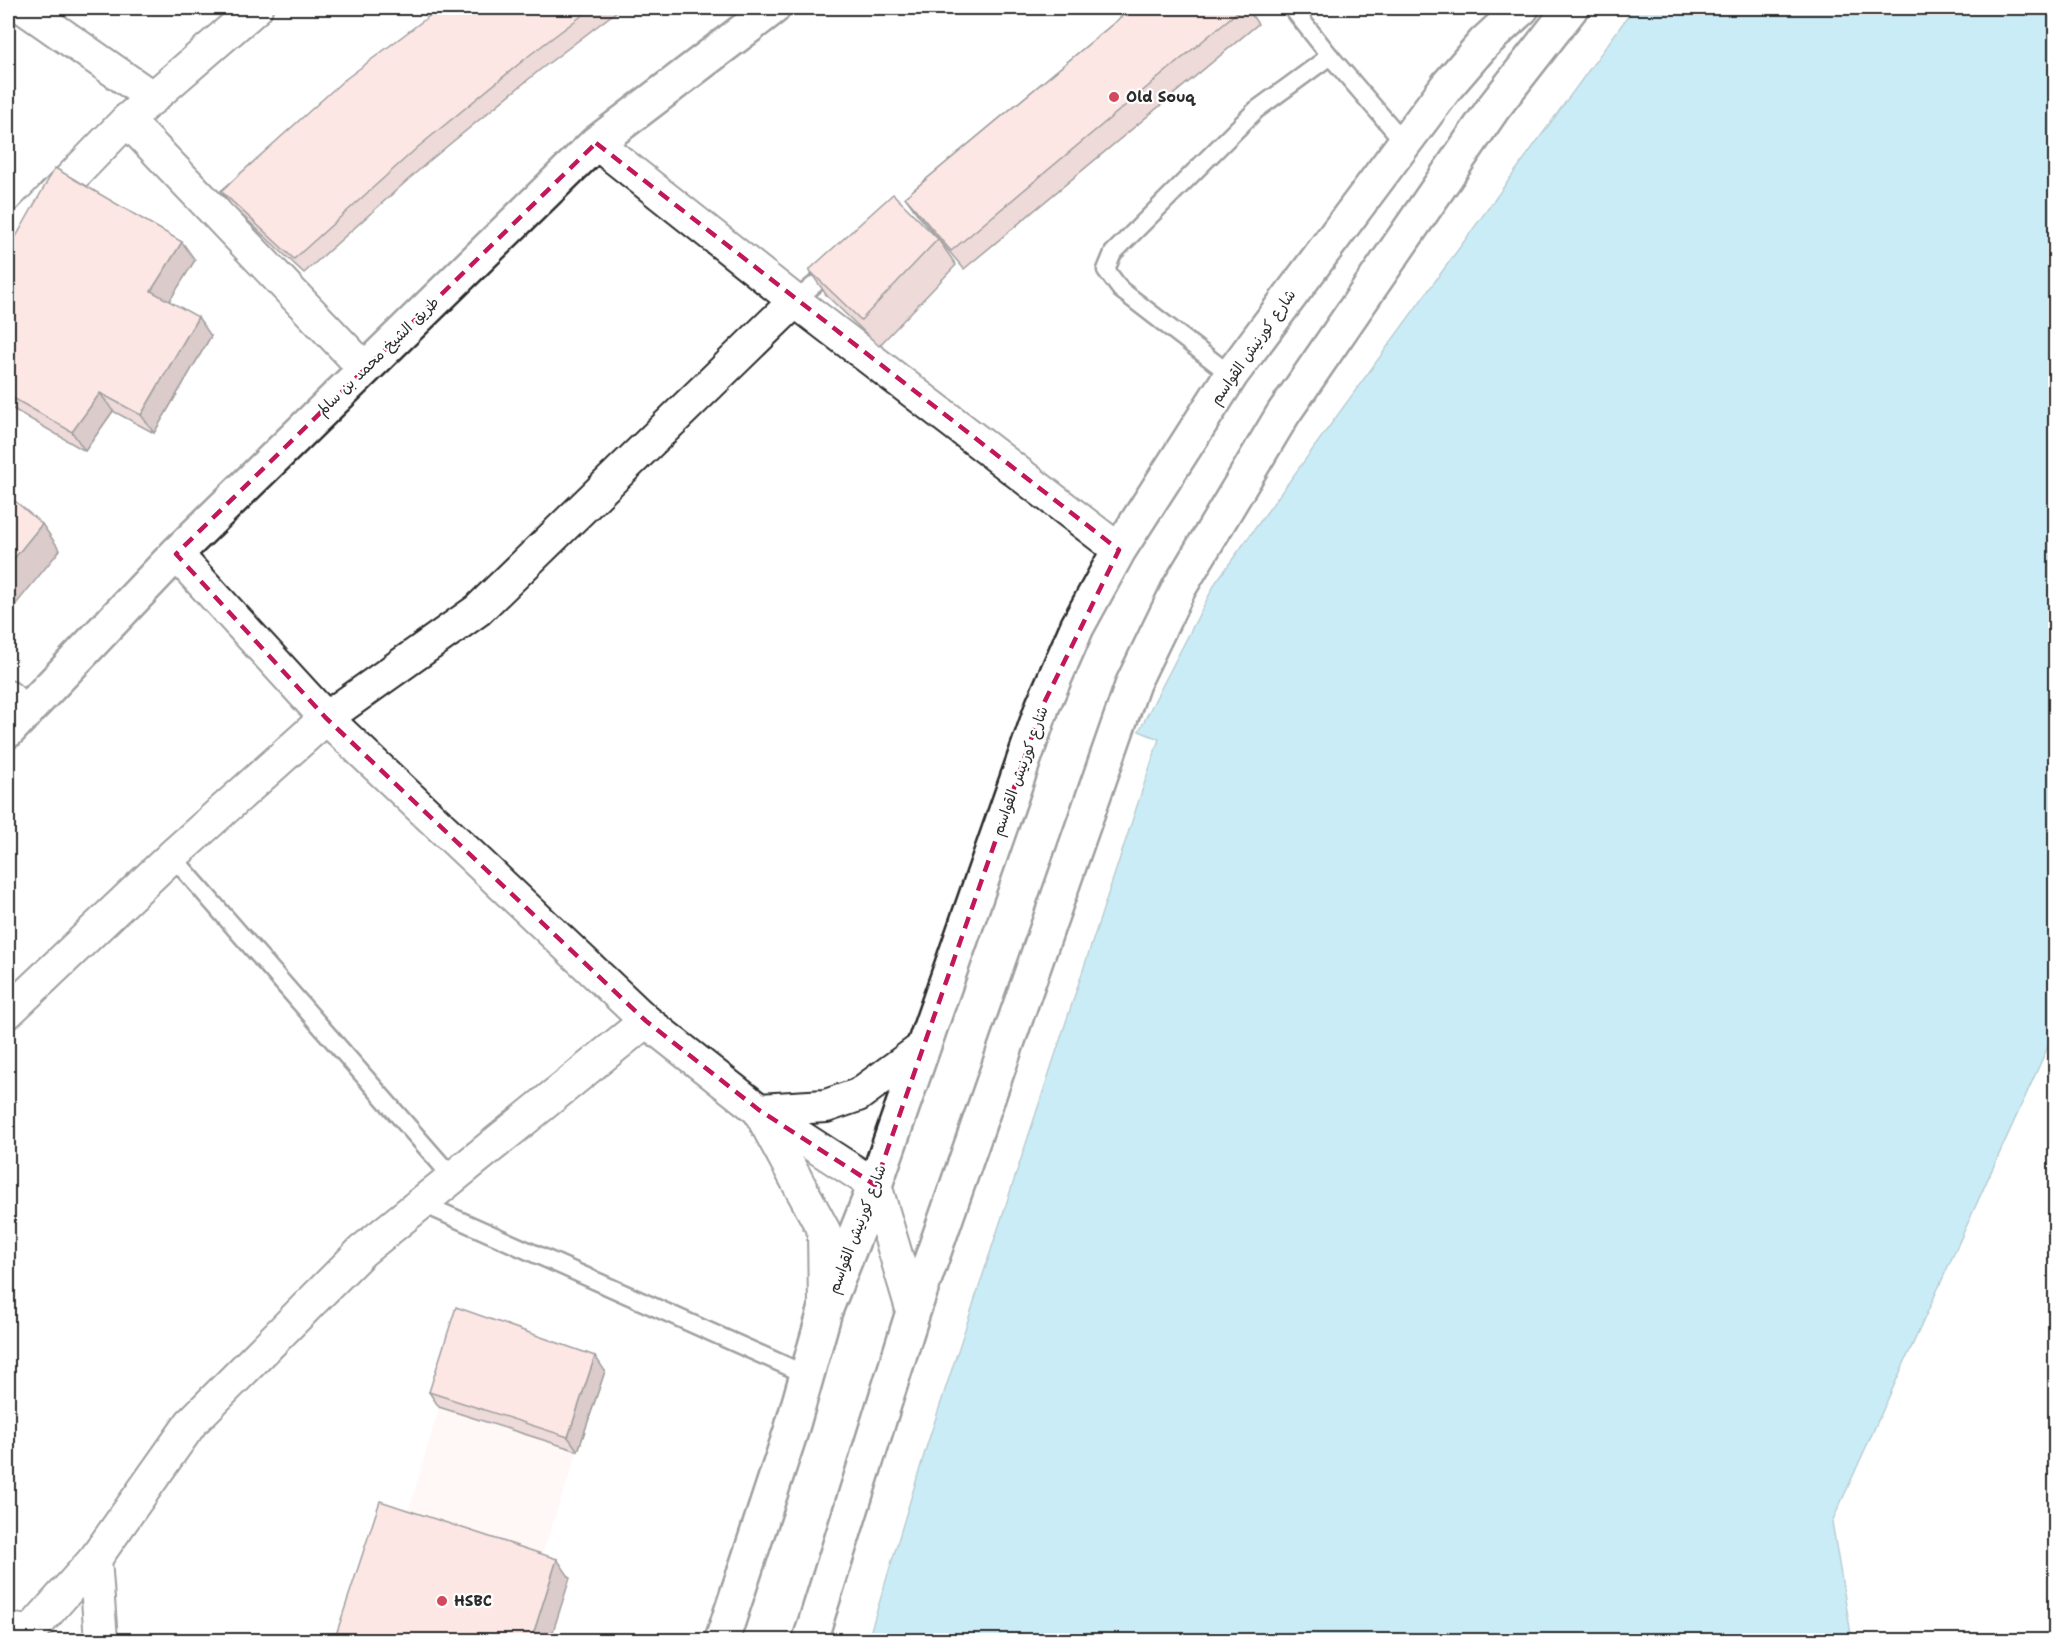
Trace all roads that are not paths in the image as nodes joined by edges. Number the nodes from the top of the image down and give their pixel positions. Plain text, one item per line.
1 (24, 8) edge
2 (256, 8) edge
3 (772, 8) edge
4 (1292, 8) edge
5 (1522, 8) edge
6 (1571, 8) edge
7 (1330, 56) junction
8 (153, 98) junction
9 (127, 120) junction
10 (1404, 142) junction
11 (597, 143) junction
12 (8, 243) edge
13 (850, 255) edge
14 (795, 301) junction
15 (364, 368) junction
16 (1231, 375) junction
17 (1119, 550) junction
18 (176, 554) junction
19 (14, 714) edge
20 (326, 718) junction
21 (172, 856) junction
22 (8, 1012) edge
23 (646, 1021) junction
24 (921, 1049) junction
25 (759, 1110) junction
26 (453, 1178) junction
27 (875, 1185) junction
28 (421, 1203) junction
29 (825, 1311) junction
30 (913, 1312) junction
31 (807, 1376) junction
32 (95, 1559) junction
33 (21, 1634) edge
34 (100, 1641) edge
35 (722, 1641) edge
36 (810, 1641) edge

1 - 8 street
2 - 8 street
3 - 11 main road, طريق الشيخ محمد بن سالم
4 - 7 lane
5 - 10 main road, شارع كورنيش القواسم
6 - 30 main road
7 - 10 lane
7 - 16 lane
8 - 9 street
9 - 12 street
9 - 15 street
10 - 16 main road, شارع كورنيش القواسم
11 - 14 street
11 - 15 main road, طريق الشيخ محمد بن سالم
13 - 14 lane
14 - 17 street
14 - 20 street
15 - 18 main road, طريق الشيخ محمد بن سالم
16 - 17 main road, شارع كورنيش القواسم
17 - 24 main road, شارع كورنيش القواسم
18 - 19 main road, طريق الشيخ محمد بن سالم
18 - 20 street
20 - 21 street
20 - 23 street
21 - 22 street
21 - 26 lane
23 - 25 street
23 - 26 street
24 - 25 street
24 - 27 main road, شارع كورنيش القواسم
25 - 27 street
25 - 29 street
26 - 28 street
27 - 29 main road, شارع كورنيش القواسم
27 - 30 street
28 - 31 lane
28 - 32 street
29 - 31 main road, شارع كورنيش القواسم
30 - 36 main road
31 - 35 main road, شارع كورنيش القواسم
32 - 33 street
32 - 34 street

